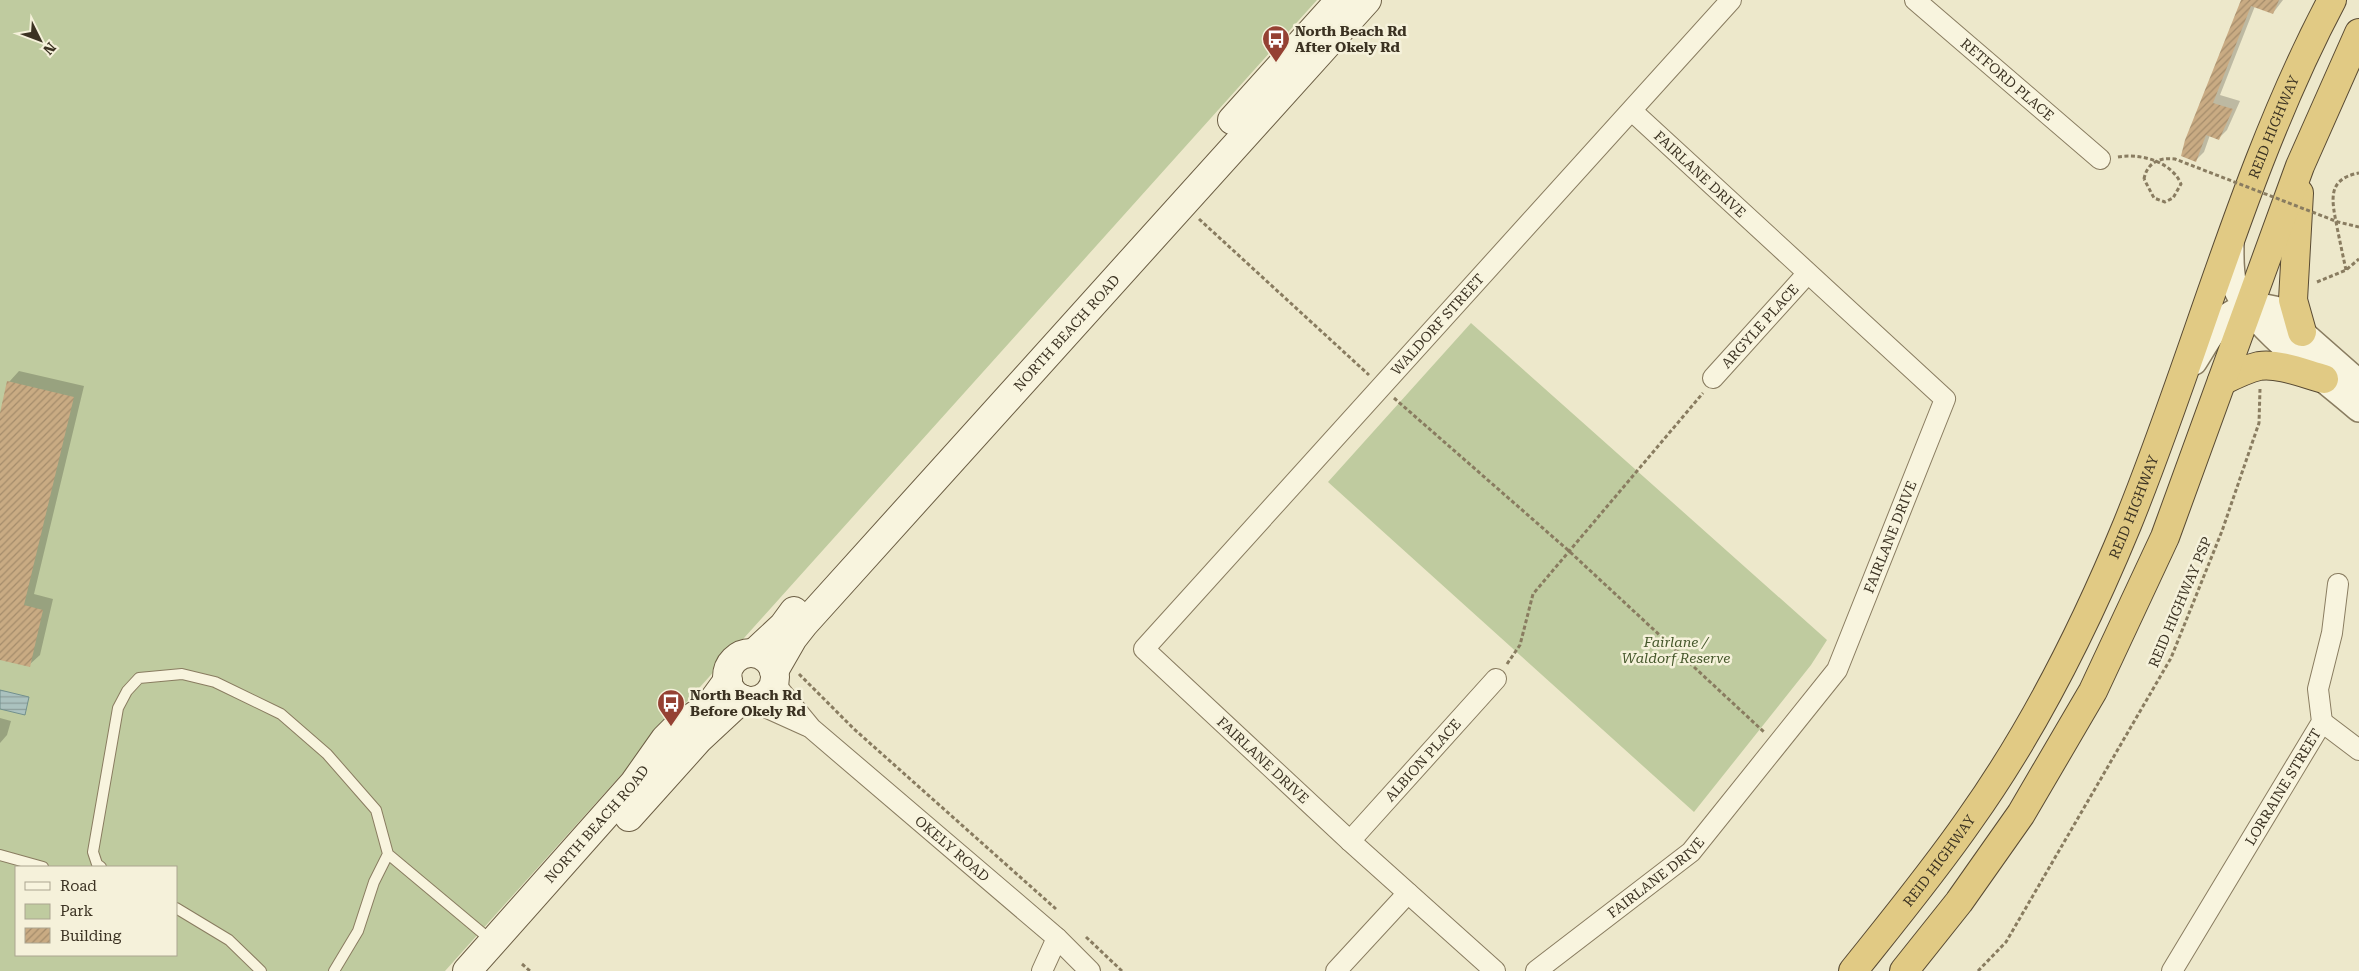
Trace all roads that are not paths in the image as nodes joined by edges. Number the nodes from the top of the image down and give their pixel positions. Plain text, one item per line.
1 (1340, 0) edge
2 (1367, 0) edge
3 (1732, 0) edge
4 (1915, 0) edge
5 (2332, 0) edge
6 (2359, 33) edge
7 (1632, 111) junction
8 (2100, 159) road end
9 (2300, 166) junction
10 (2231, 240) junction
11 (1807, 274) junction
12 (2257, 311) junction
13 (2302, 332) junction
14 (1713, 378) road end
15 (2324, 379) junction
16 (2222, 381) junction
17 (2180, 382) junction
18 (2359, 383) edge
19 (2359, 409) edge
20 (2338, 584) dead end
21 (1144, 649) joint
22 (754, 654) junction
23 (781, 675) junction
24 (1496, 679) road end
25 (741, 693) junction
26 (2322, 722) junction
27 (811, 728) junction
28 (2359, 750) edge
29 (1350, 841) junction
30 (388, 854) junction
31 (0, 855) edge
32 (39, 866) edge
33 (95, 866) edge
34 (1408, 893) junction
35 (178, 909) edge
36 (1057, 938) junction
37 (493, 942) junction
38 (261, 971) edge
39 (334, 971) edge
40 (467, 971) edge
41 (491, 971) edge
42 (1042, 971) edge
43 (1090, 971) edge
44 (1336, 971) edge
45 (1495, 971) edge
46 (1536, 971) edge
47 (1853, 971) edge
48 (1904, 971) edge
49 (2172, 971) edge

1 - 22 main road, NORTH BEACH ROAD
2 - 23 main road, NORTH BEACH ROAD
3 - 7 street, WALDORF STREET
4 - 8 street, RETFORD PLACE
5 - 10 highway, REID HIGHWAY
6 - 9 highway
7 - 11 street, FAIRLANE DRIVE
7 - 21 street, WALDORF STREET
9 - 12 highway
9 - 13 highway
10 - 12 street
10 - 17 highway, REID HIGHWAY
11 - 14 street, ARGYLE PLACE
11 - 46 street, FAIRLANE DRIVE
12 - 13 street
12 - 15 street
12 - 16 highway
12 - 17 street
13 - 18 street
15 - 16 highway
15 - 19 street
16 - 48 highway
17 - 47 highway, REID HIGHWAY
20 - 26 street, LORRAINE STREET
21 - 29 street, FAIRLANE DRIVE
22 - 23 main road
22 - 25 main road
23 - 25 main road
23 - 27 street, OKELY ROAD
24 - 29 street, ALBION PLACE
25 - 27 street, OKELY ROAD
25 - 37 main road, NORTH BEACH ROAD
25 - 41 main road, NORTH BEACH ROAD
26 - 28 street
26 - 49 street, LORRAINE STREET
27 - 36 street, OKELY ROAD
29 - 34 street, FAIRLANE DRIVE
30 - 33 lane
30 - 37 lane
30 - 39 lane
31 - 32 lane
34 - 44 street
34 - 45 street, FAIRLANE DRIVE
35 - 38 lane
36 - 42 street
36 - 43 street, OKELY ROAD
37 - 40 main road, NORTH BEACH ROAD

